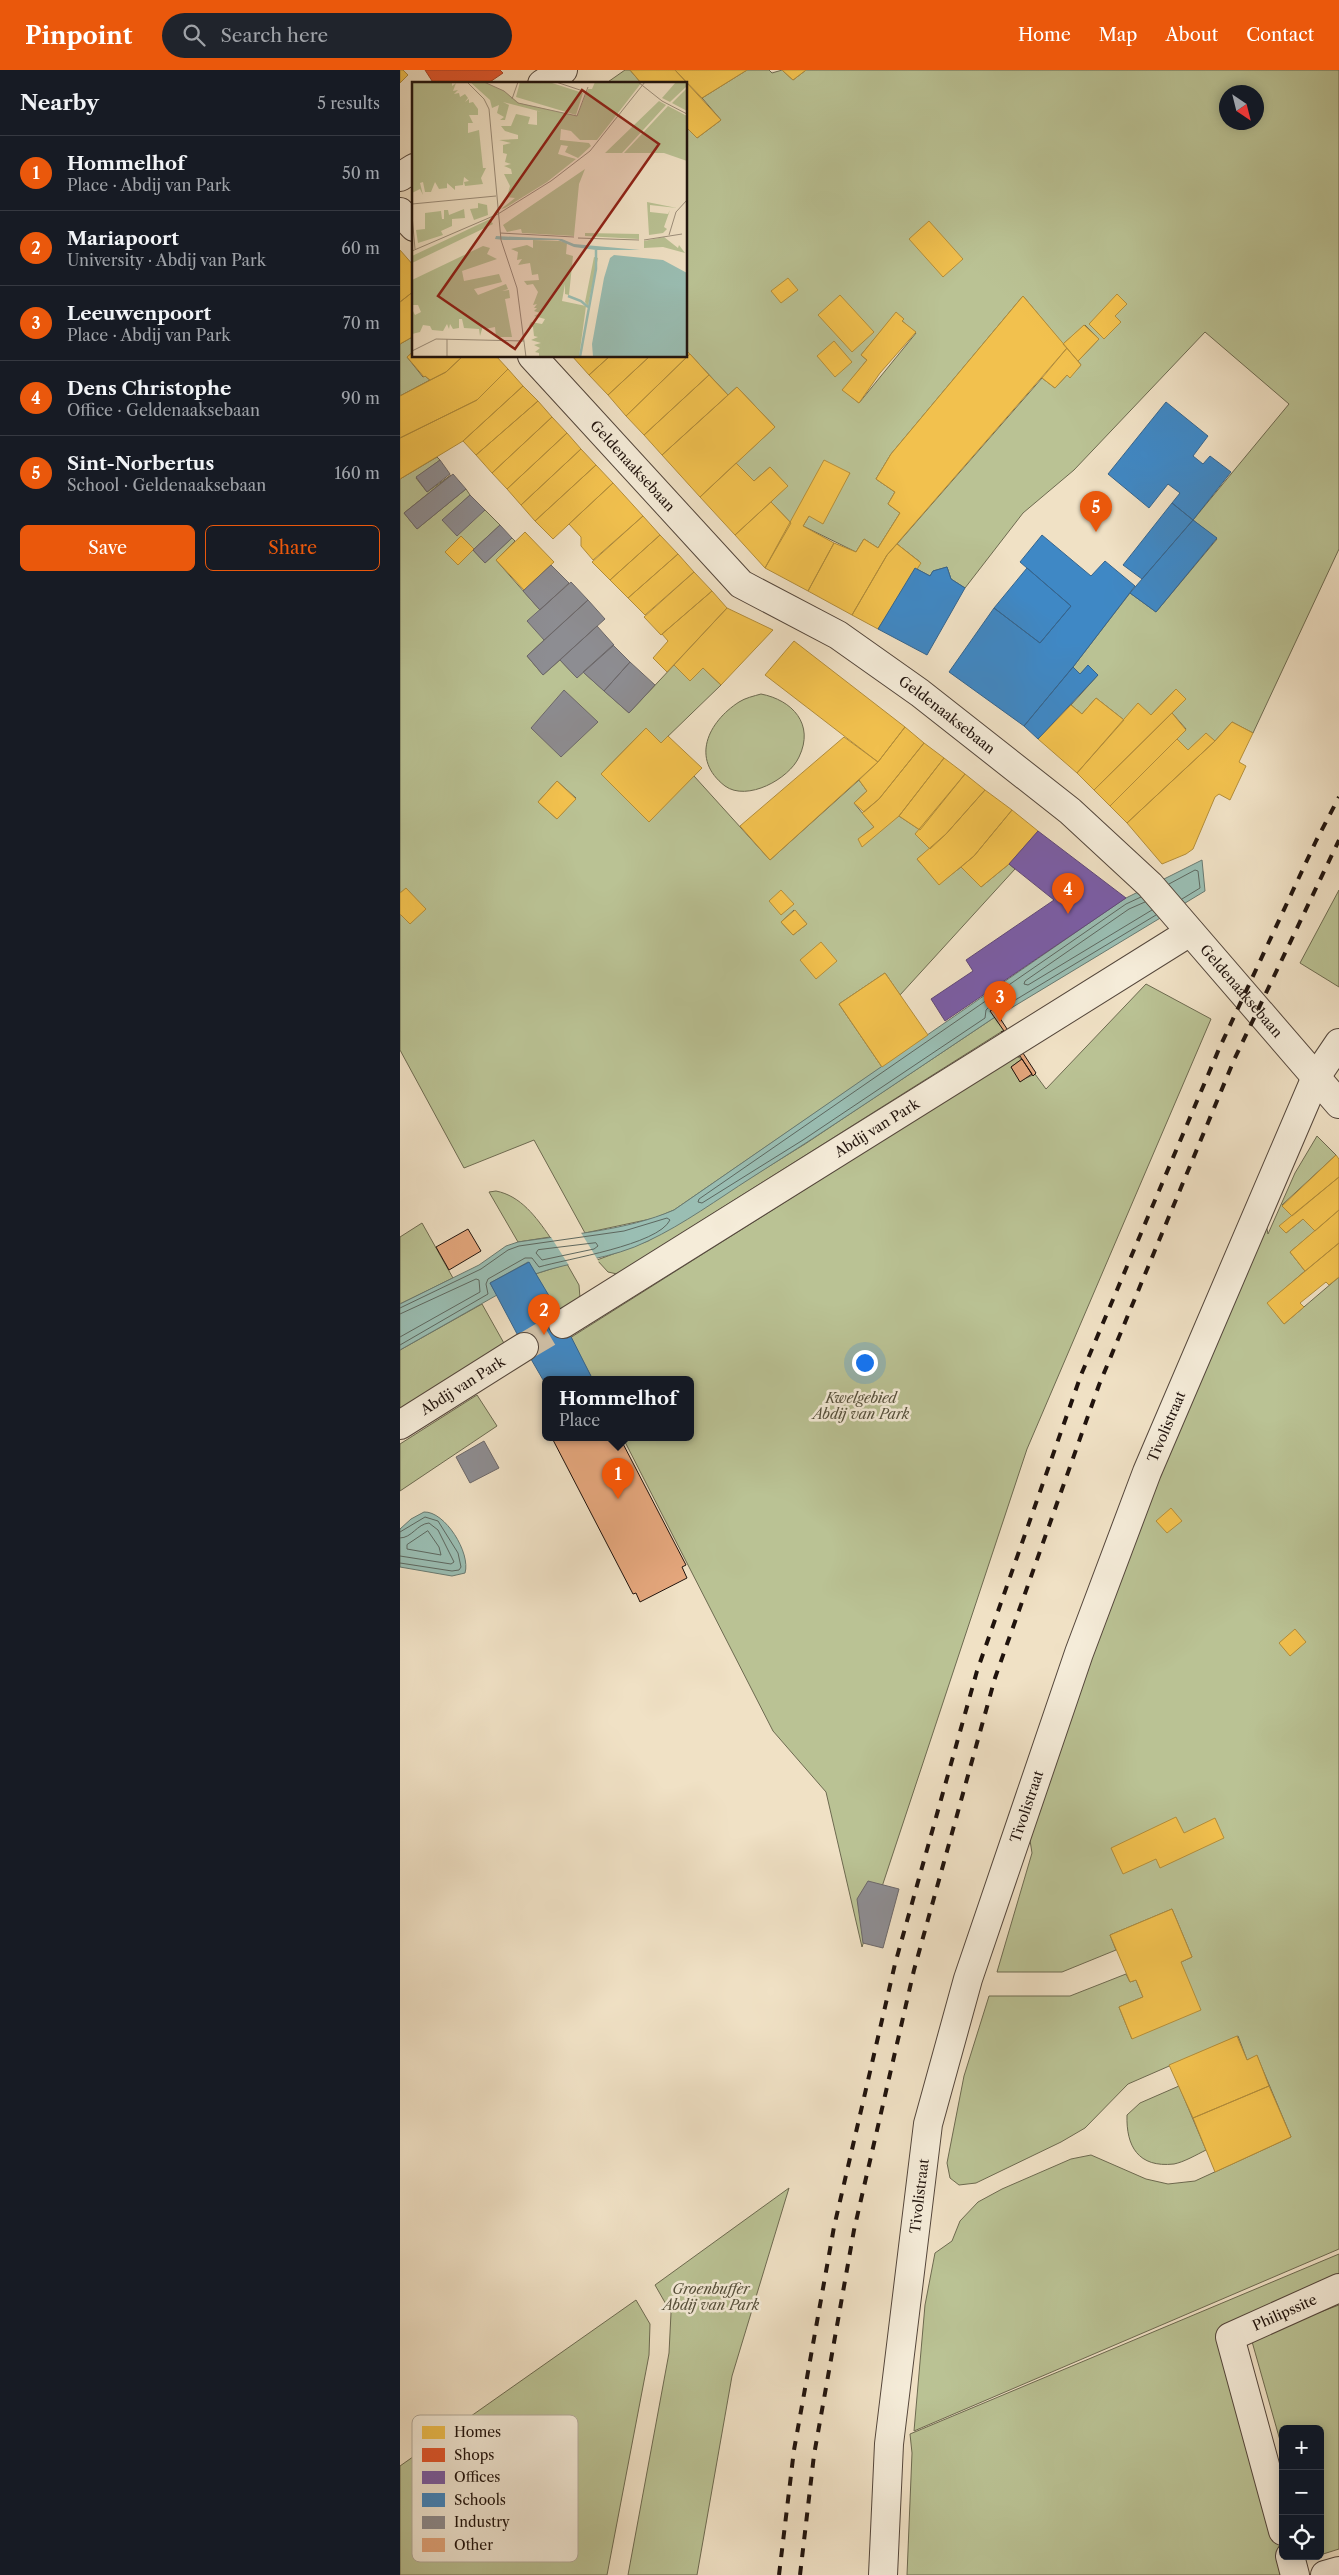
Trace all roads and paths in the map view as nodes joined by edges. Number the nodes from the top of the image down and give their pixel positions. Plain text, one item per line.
1 (563, 70) edge
2 (545, 82) edge
3 (412, 169) edge
4 (400, 177) edge
5 (400, 212) edge
6 (412, 224) edge
7 (534, 358) edge
8 (1181, 922) junction
9 (1339, 1043) edge
10 (1316, 1077) junction
11 (1339, 1104) edge
12 (563, 1324) tunnel mouth
13 (524, 1347) tunnel mouth
14 (400, 1425) edge
15 (1339, 2288) edge
16 (1279, 2516) edge
17 (1291, 2560) edge
18 (1339, 2571) edge
19 (883, 2575) edge
20 (1295, 2575) edge
21 (1325, 2575) edge

1 - 2 street
3 - 4 street
5 - 6 street
7 - 8 street, Geldenaaksebaan
8 - 10 street, Geldenaaksebaan
8 - 12 street, Abdij van Park
9 - 10 street, Tivolistraat
10 - 11 street, Geldenaaksebaan
10 - 19 street, Tivolistraat
13 - 14 street, Abdij van Park
15 - 16 street, Philipssite
17 - 20 street
18 - 21 street

